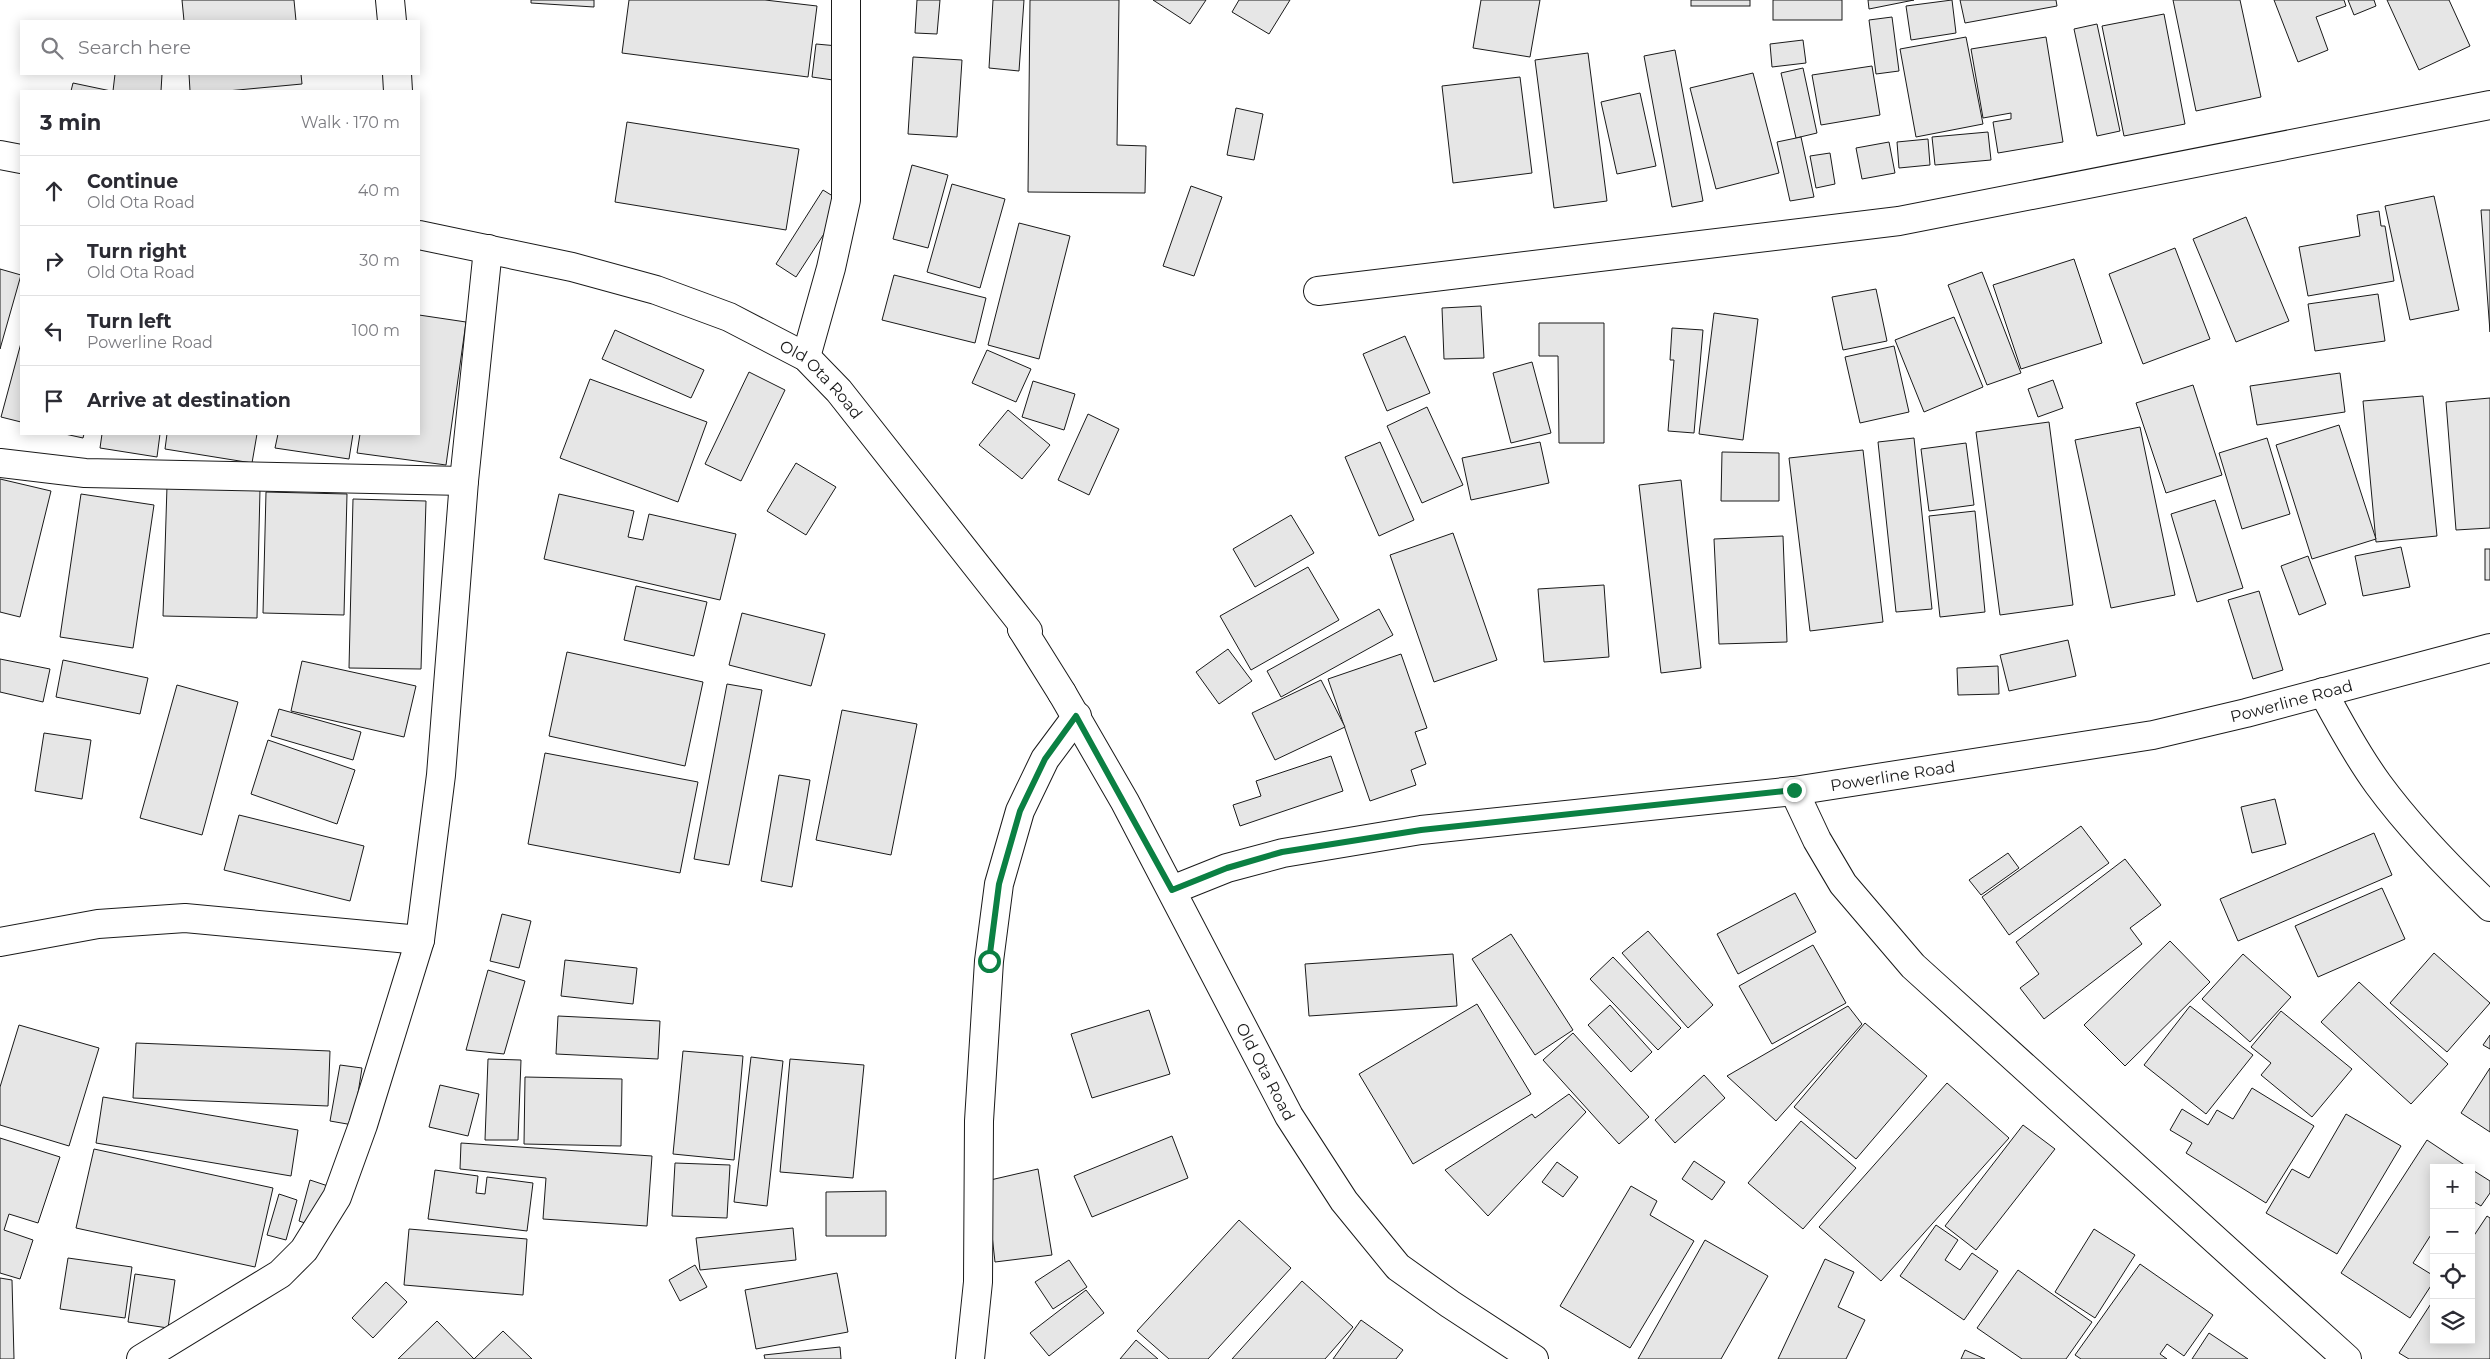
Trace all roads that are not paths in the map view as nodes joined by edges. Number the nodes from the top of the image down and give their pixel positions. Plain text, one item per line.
1 (390, 0) edge
2 (846, 0) edge
3 (392, 20) edge
4 (396, 75) edge
5 (398, 90) edge
6 (2490, 105) edge
7 (0, 155) edge
8 (20, 159) edge
9 (420, 235) edge
10 (488, 249) junction
11 (1318, 291) dead end
12 (806, 357) junction
13 (0, 463) edge
14 (464, 481) junction
15 (2490, 648) edge
16 (2323, 692) junction
17 (1076, 716) junction
18 (1794, 790) junction
19 (1172, 890) junction
20 (2490, 906) edge
21 (420, 940) junction
22 (0, 942) edge
23 (141, 1359) edge
24 (970, 1359) edge
25 (1534, 1359) edge
26 (2347, 1359) edge

1 - 3 street
2 - 12 street
4 - 5 street
6 - 11 street
7 - 8 street
9 - 10 street, Old Ota Road
10 - 12 street, Old Ota Road
10 - 14 street
12 - 17 street, Old Ota Road
13 - 14 street
14 - 21 street
15 - 16 street, Powerline Road
16 - 18 street, Powerline Road
16 - 20 street
17 - 19 street, Old Ota Road
17 - 24 street
18 - 19 street, Powerline Road
18 - 26 street
19 - 25 street, Old Ota Road
21 - 22 street
21 - 23 street

